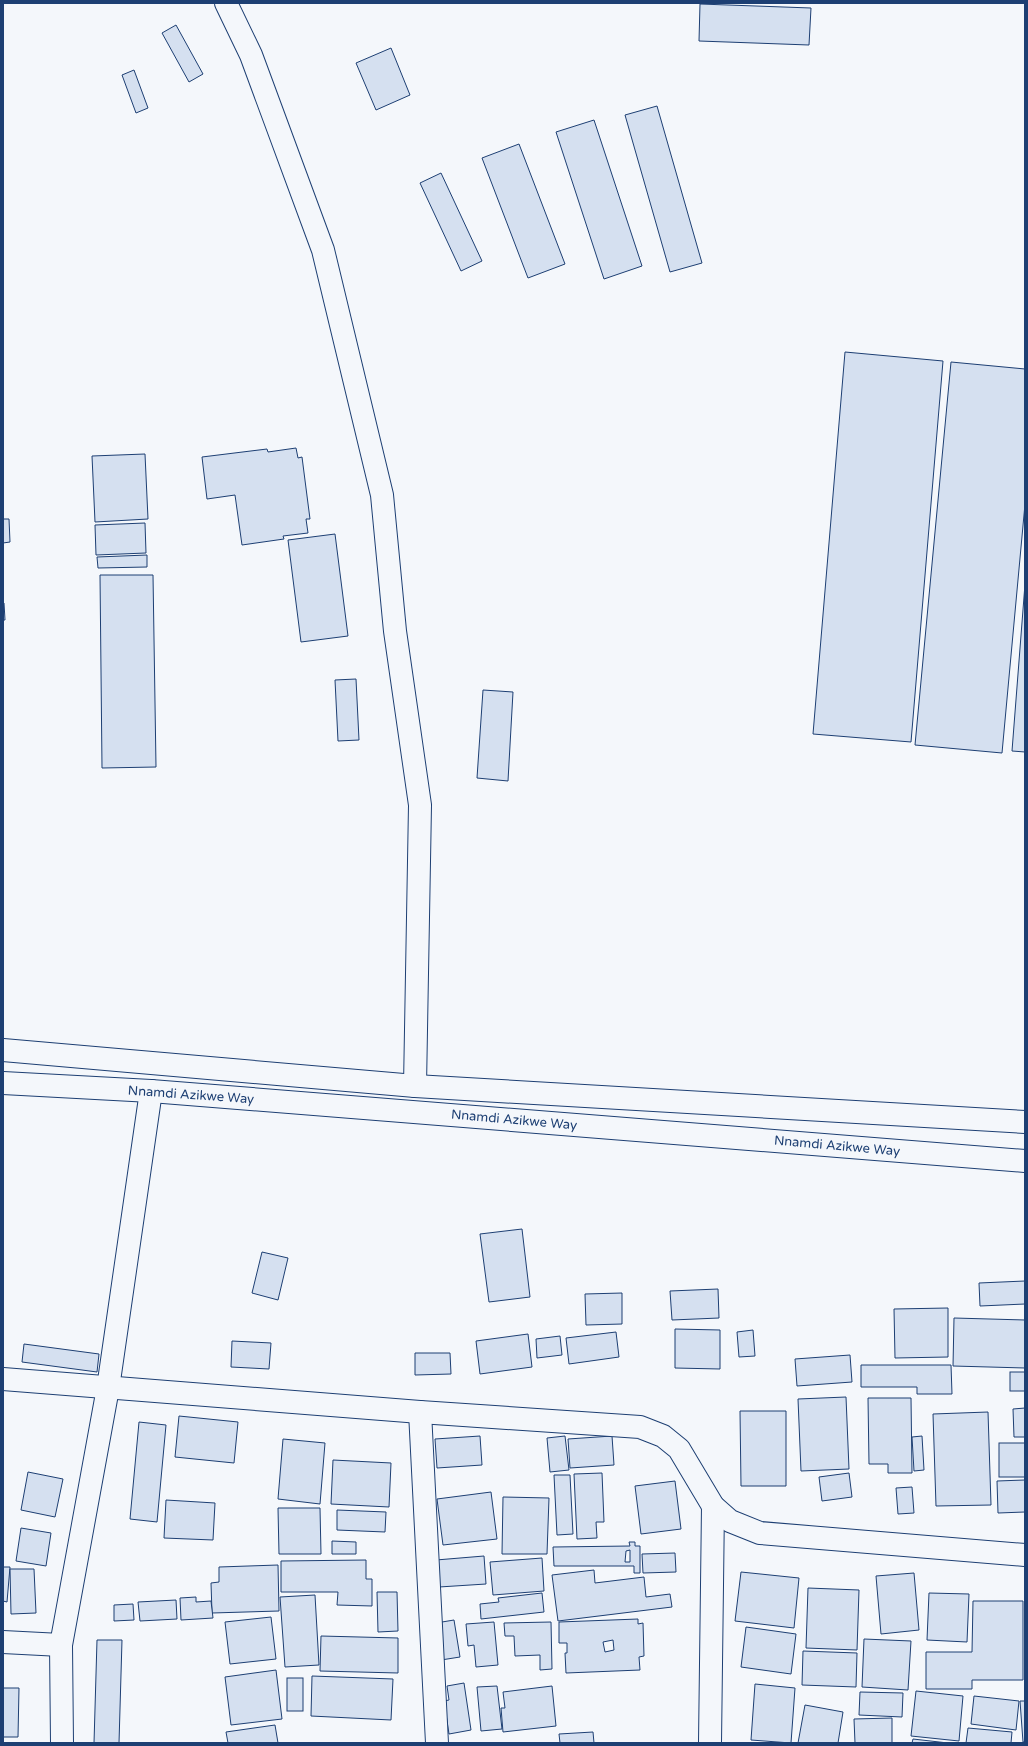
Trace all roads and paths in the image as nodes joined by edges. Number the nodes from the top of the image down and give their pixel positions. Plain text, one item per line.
1 (226, 3) edge
2 (3, 1050) edge
3 (3, 1083) edge
4 (415, 1086) junction
5 (151, 1091) junction
6 (1025, 1122) edge
7 (1025, 1162) edge
8 (3, 1379) edge
9 (108, 1388) junction
10 (420, 1412) junction
11 (713, 1506) junction
12 (1025, 1555) edge
13 (3, 1642) edge
14 (61, 1645) junction
15 (62, 1743) edge
16 (437, 1743) edge
17 (710, 1743) edge

1 - 4 main road
2 - 4 main road, Nnamdi Azikwe Way
3 - 5 main road, Nnamdi Azikwe Way
4 - 6 main road, Nnamdi Azikwe Way
5 - 7 main road, Nnamdi Azikwe Way
5 - 9 main road
8 - 9 main road
9 - 10 main road
9 - 14 main road
10 - 11 main road
10 - 16 main road
11 - 12 main road
11 - 17 main road
13 - 14 main road
14 - 15 main road

